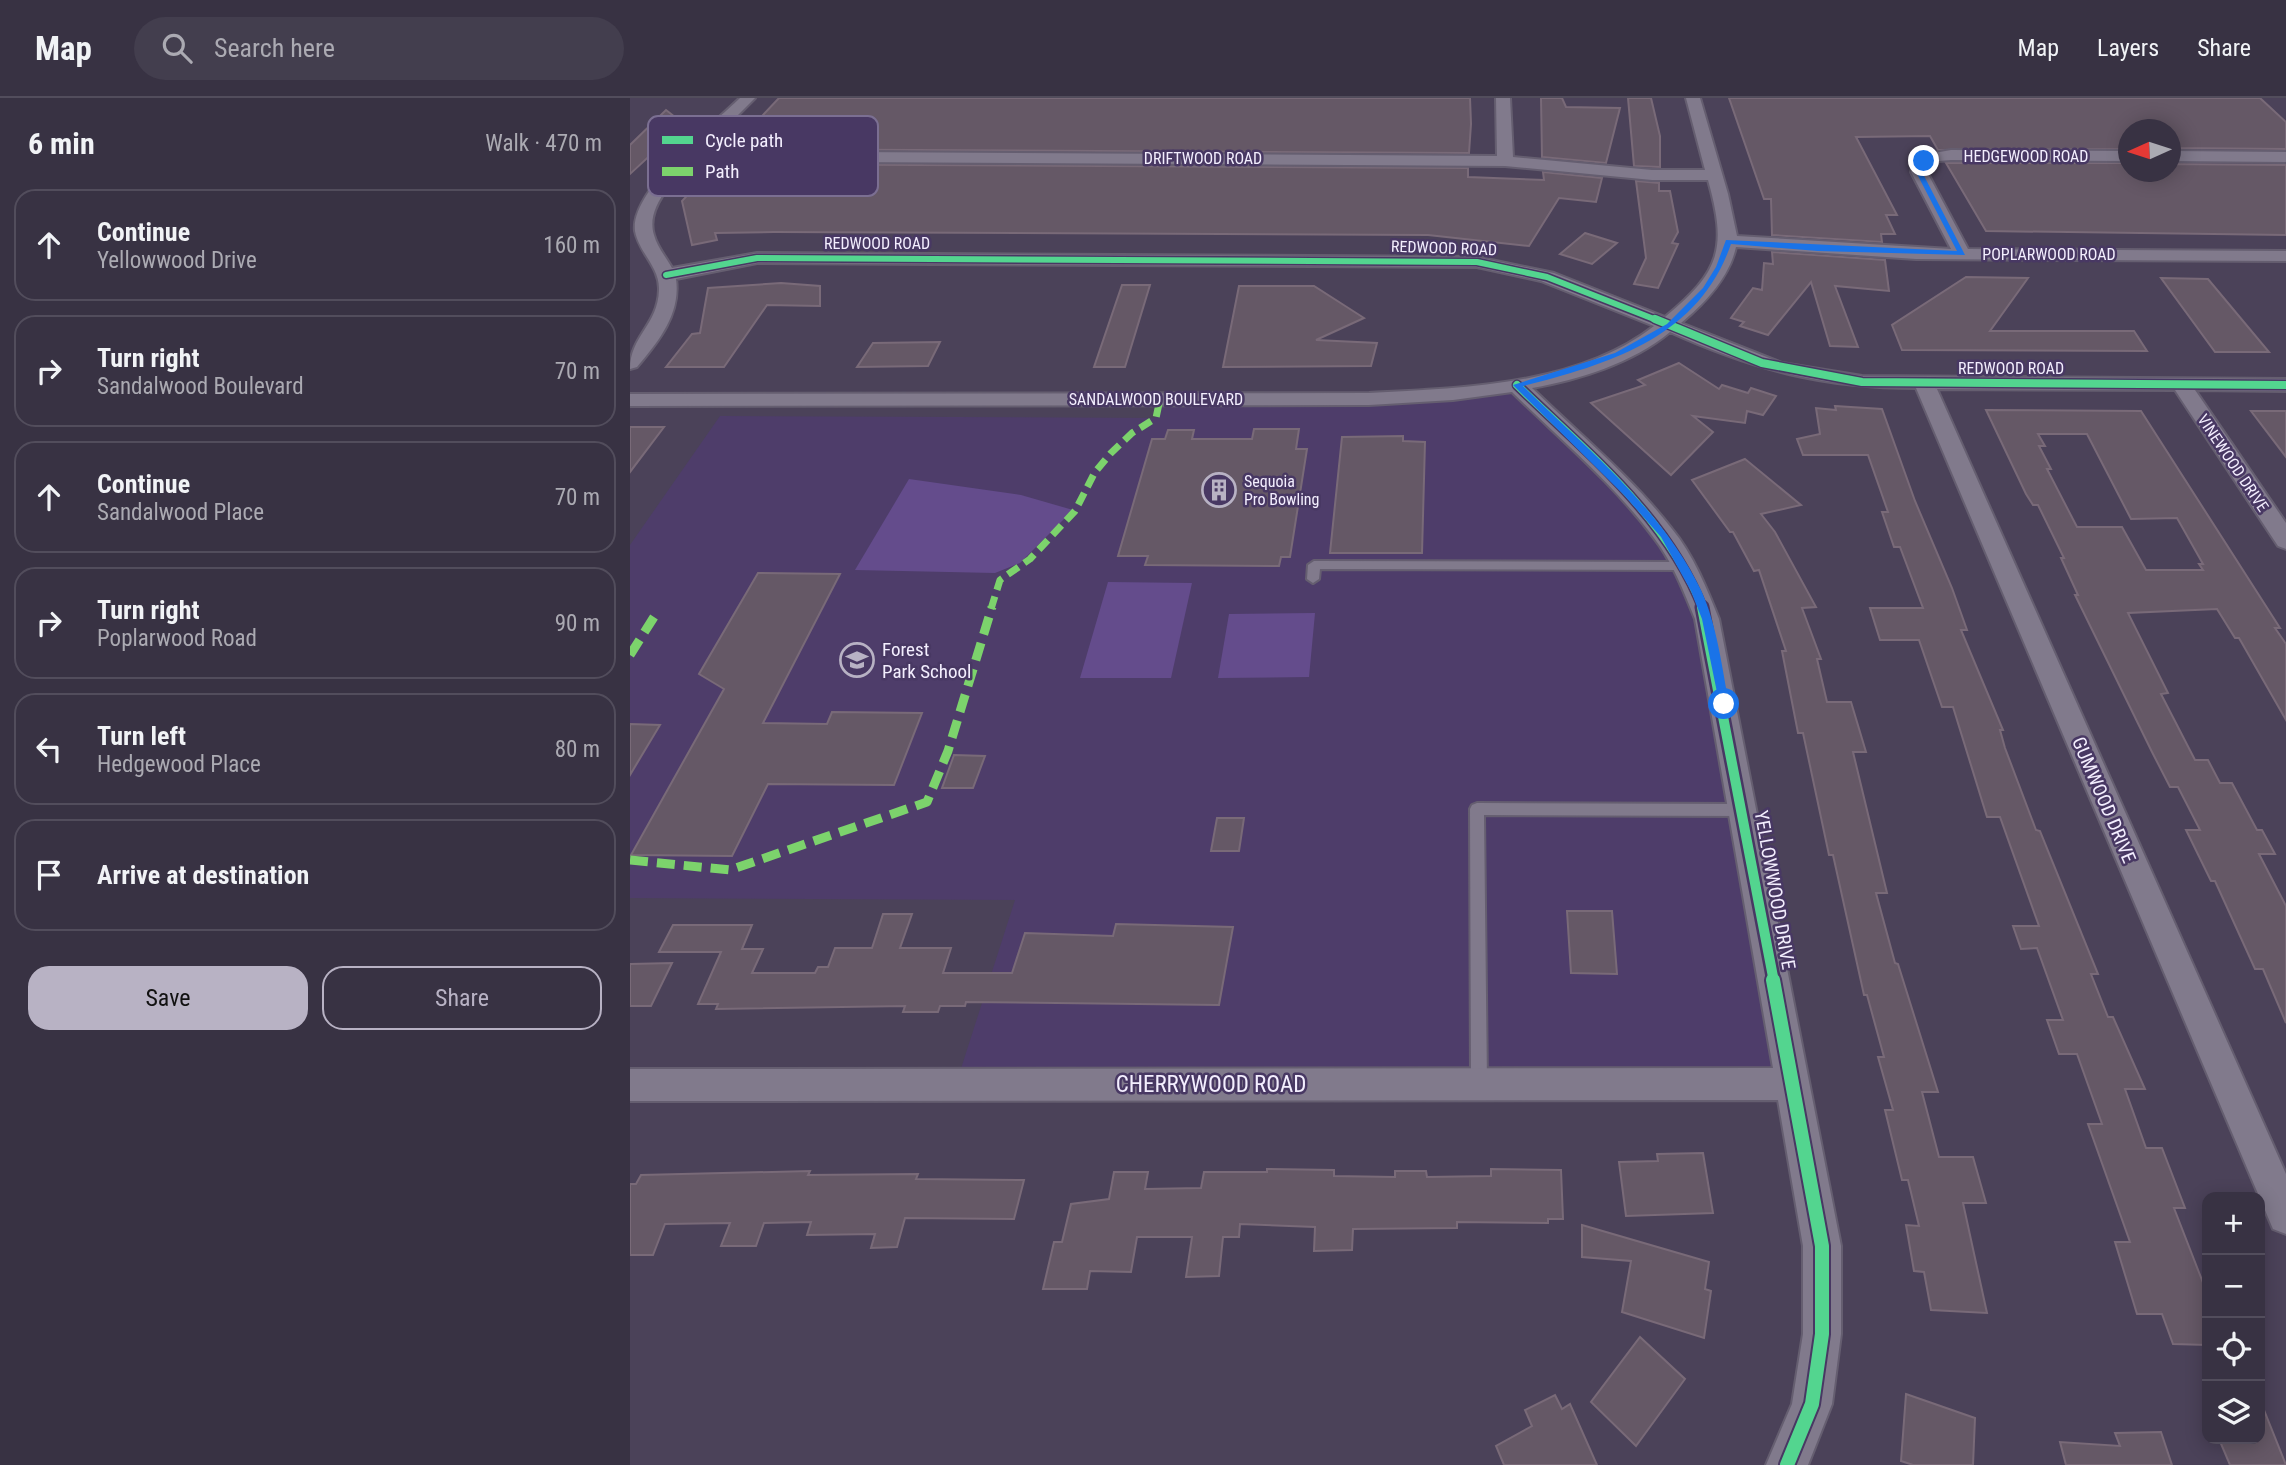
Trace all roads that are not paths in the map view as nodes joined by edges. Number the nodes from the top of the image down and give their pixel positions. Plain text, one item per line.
1 (748, 98) edge
2 (1503, 98) edge
3 (1693, 98) edge
4 (731, 116) edge
5 (2118, 156) edge
6 (2181, 156) edge
7 (2286, 156) edge
8 (878, 157) edge
9 (1505, 161) junction
10 (1713, 175) junction
11 (656, 196) edge
12 (1728, 241) junction
13 (1962, 254) junction
14 (2286, 256) edge
15 (667, 275) junction
16 (1670, 326) junction
17 (630, 363) edge
18 (1923, 383) junction
19 (2180, 384) junction
20 (1517, 385) junction
21 (2286, 385) edge
22 (630, 400) edge
23 (2286, 541) edge
24 (1683, 566) junction
25 (1313, 579) dead end
26 (1743, 810) junction
27 (1479, 1084) junction
28 (1791, 1084) junction
29 (630, 1085) edge
30 (2286, 1216) edge
31 (1787, 1465) edge

1 - 4 street
2 - 9 street
3 - 10 street
5 - 13 street, HEDGEWOOD ROAD
6 - 7 street
8 - 9 street, DRIFTWOOD ROAD
9 - 10 street, DRIFTWOOD ROAD
10 - 12 street
11 - 15 street
12 - 13 street, POPLARWOOD ROAD
12 - 16 street, SANDALWOOD BOULEVARD
13 - 14 street, POPLARWOOD ROAD
15 - 16 street, REDWOOD ROAD
15 - 17 street
16 - 18 street, REDWOOD ROAD
16 - 20 street, SANDALWOOD BOULEVARD
18 - 19 street, REDWOOD ROAD
18 - 30 street, GUMWOOD DRIVE
19 - 21 street, REDWOOD ROAD
19 - 23 street, VINEWOOD DRIVE
20 - 22 street, SANDALWOOD BOULEVARD
20 - 24 street, YELLOWWOOD DRIVE
24 - 25 lane
24 - 26 street, YELLOWWOOD DRIVE
26 - 27 lane
26 - 28 street, YELLOWWOOD DRIVE
27 - 28 street, CHERRYWOOD ROAD
27 - 29 street, CHERRYWOOD ROAD
28 - 31 street, YELLOWWOOD DRIVE

